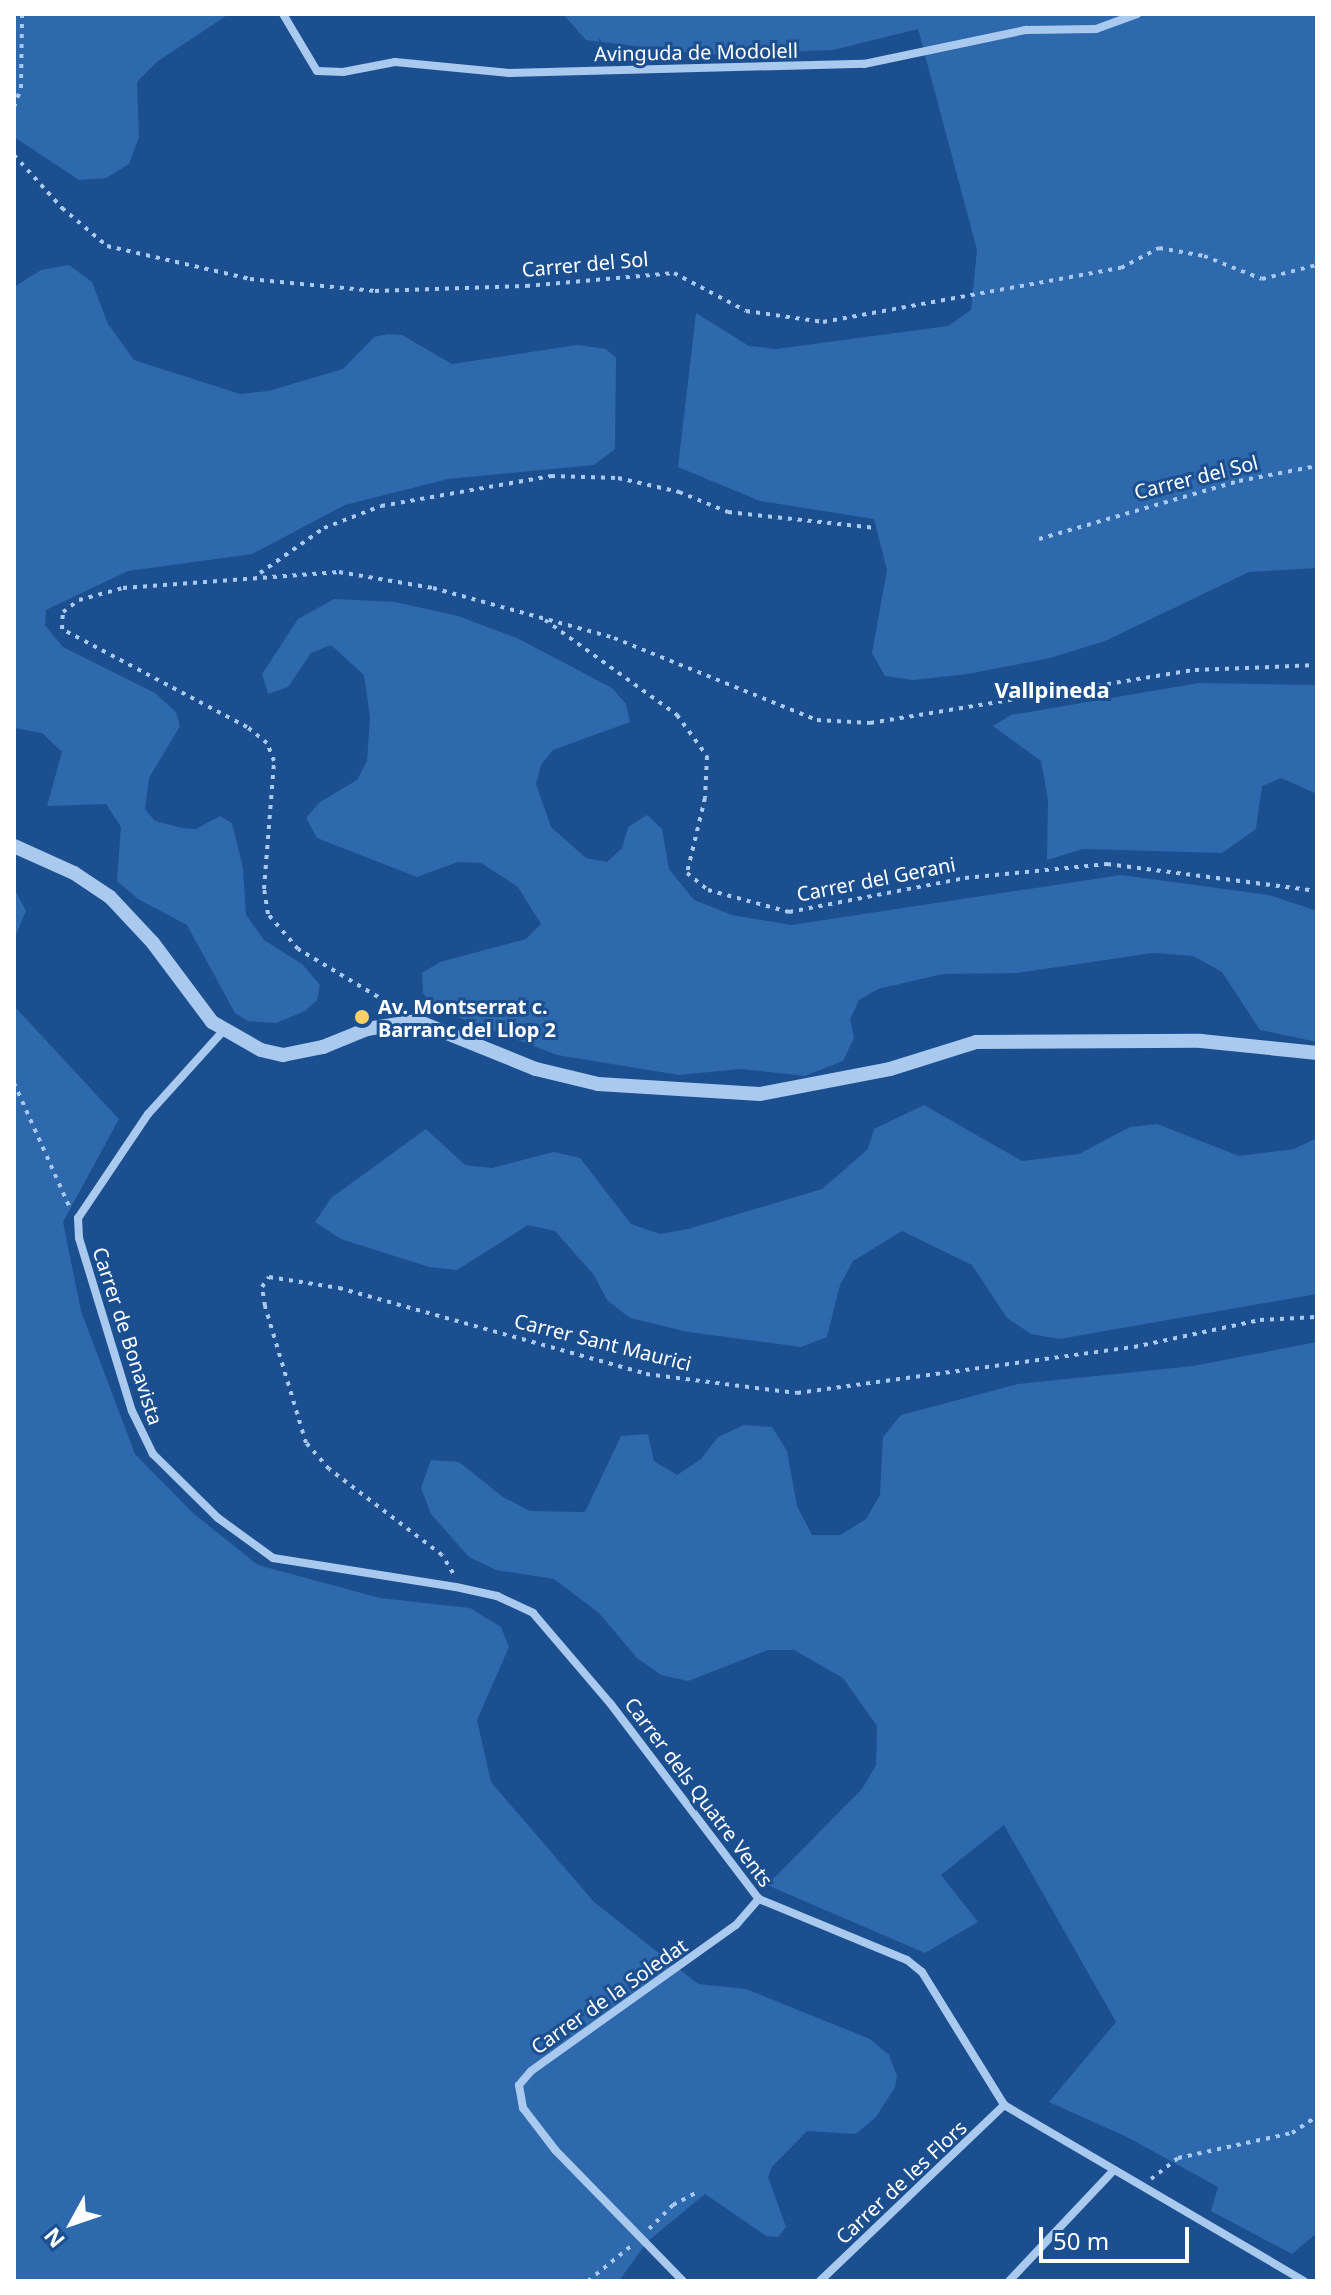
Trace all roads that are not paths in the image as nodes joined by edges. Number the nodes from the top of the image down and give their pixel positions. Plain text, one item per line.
1 (283, 14) edge
2 (1137, 14) edge
3 (14, 846) edge
4 (224, 1030) junction
5 (1317, 1053) edge
6 (456, 1587) joint
7 (759, 1899) junction
8 (1004, 2105) junction
9 (1113, 2171) junction
10 (683, 2281) edge
11 (820, 2281) edge
12 (1009, 2281) edge
13 (1304, 2281) edge

1 - 2 street, Avinguda de Modolell
3 - 4 street
4 - 5 street
4 - 6 street, Carrer de Bonavista
6 - 7 street, Carrer dels Quatre Vents
7 - 8 street, Carrer dels Quatre Vents
7 - 10 street, Carrer de la Soledat
8 - 9 street, Carrer dels Quatre Vents
8 - 11 street, Carrer de les Flors
9 - 12 street
9 - 13 street, Carrer dels Quatre Vents

